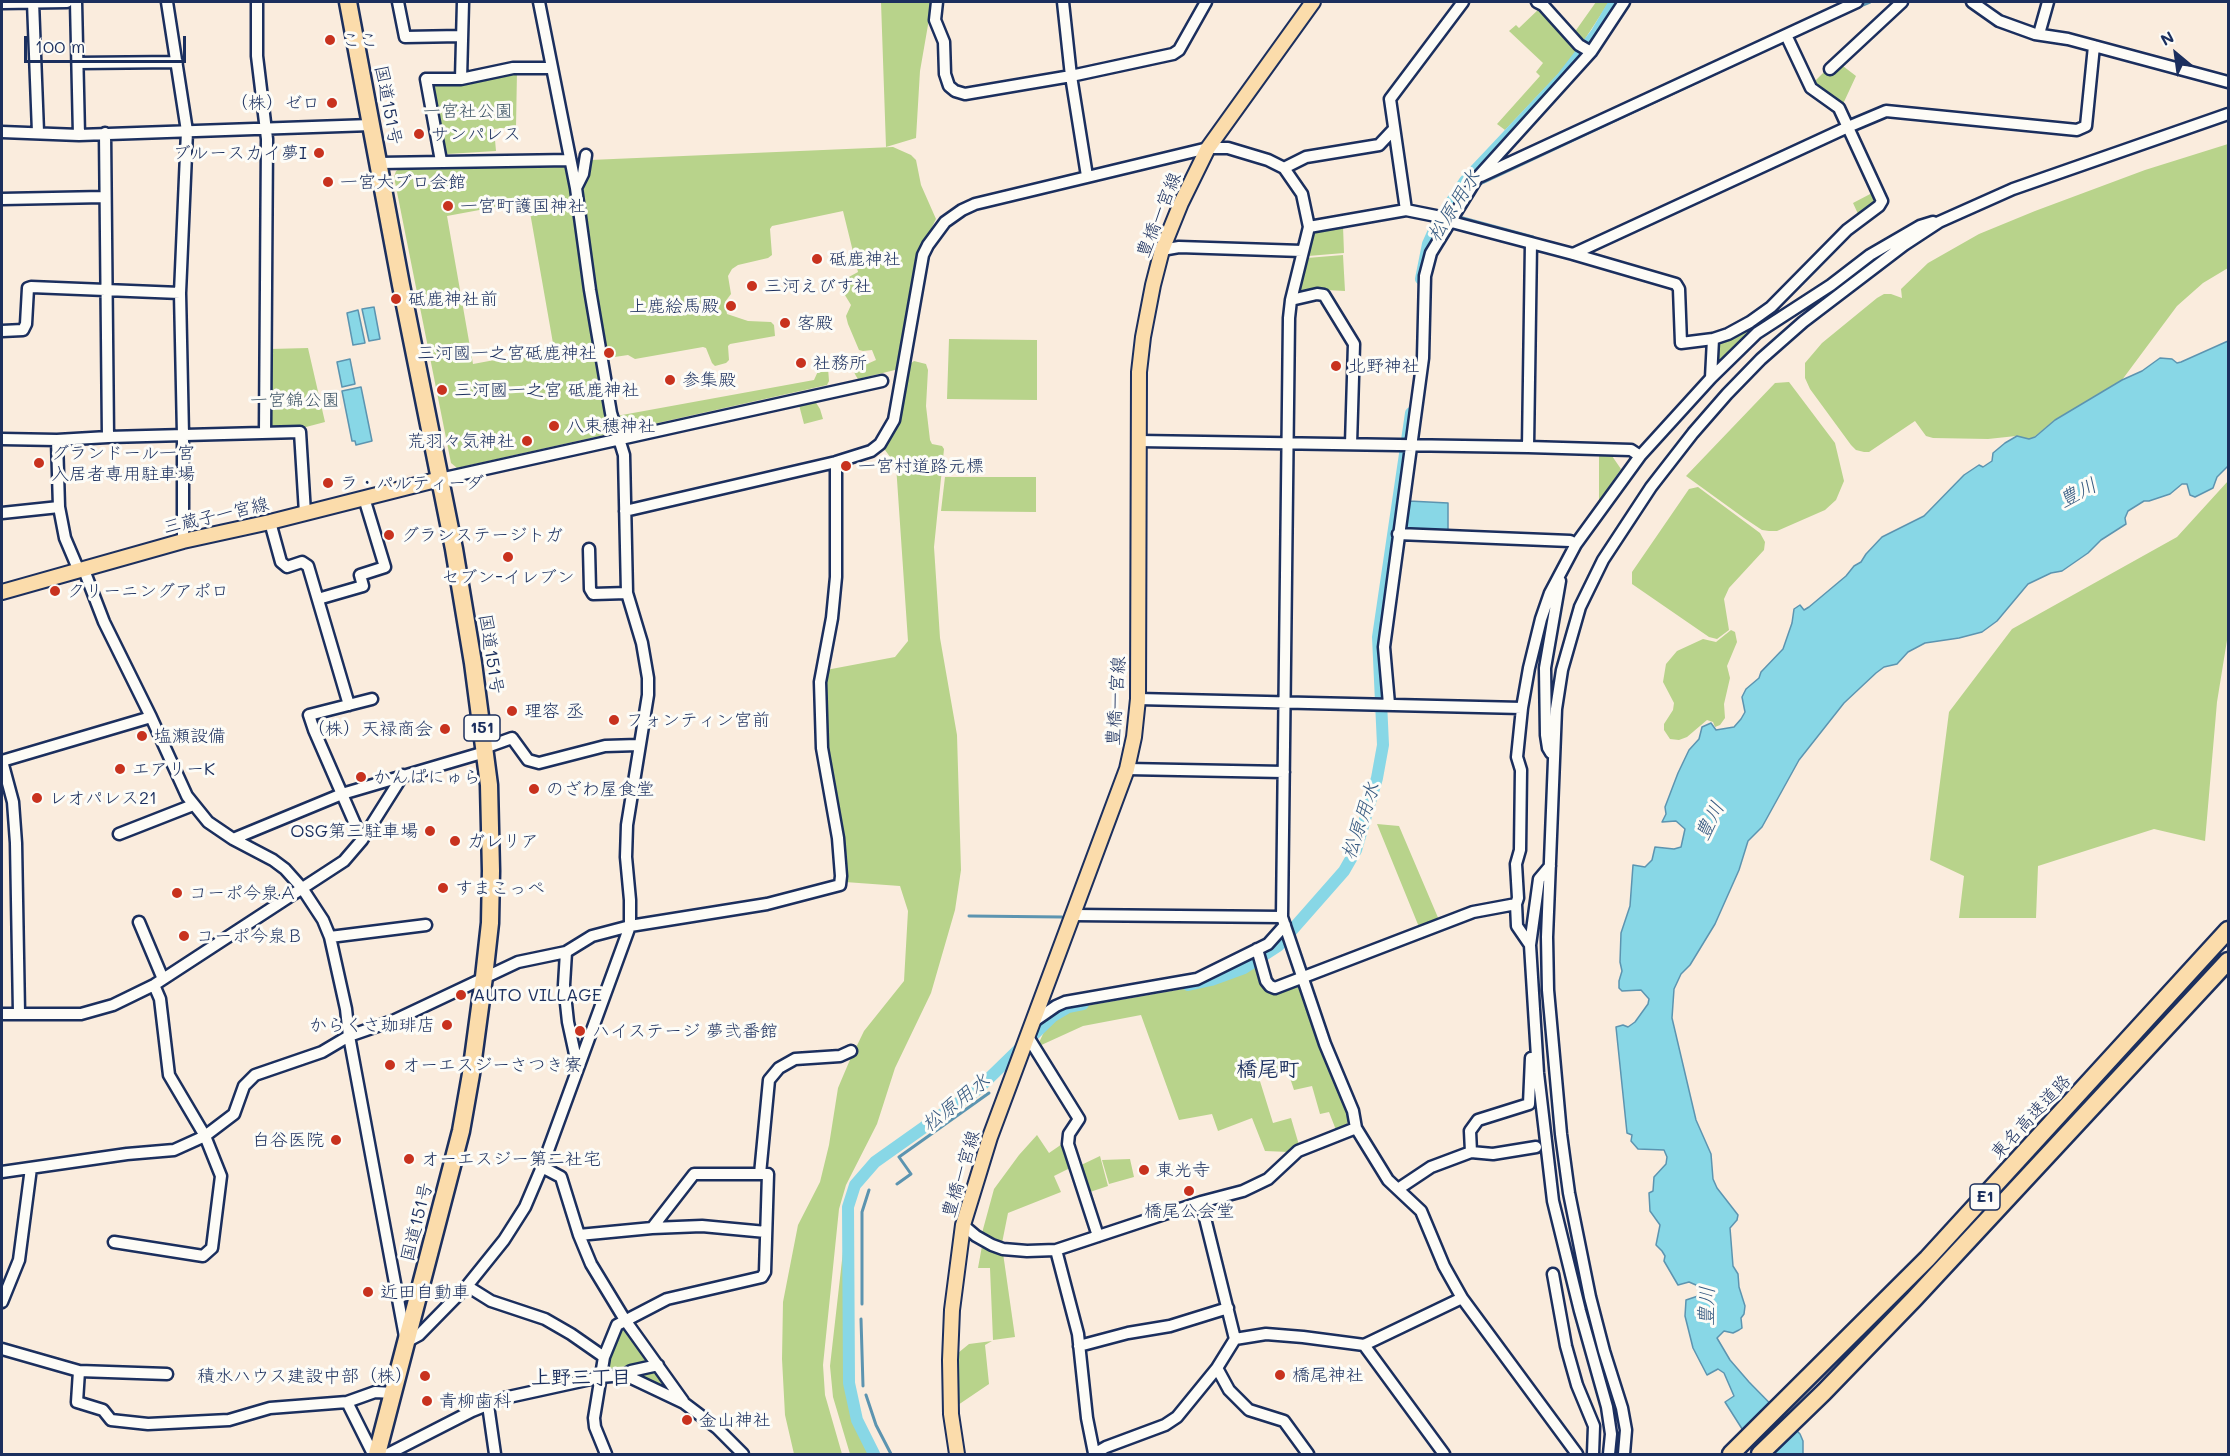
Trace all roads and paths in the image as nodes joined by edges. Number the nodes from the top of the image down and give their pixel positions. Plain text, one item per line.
1 (33, 2) edge
2 (67, 2) edge
3 (76, 2) edge
4 (167, 2) edge
5 (257, 2) edge
6 (348, 2) edge
7 (398, 2) edge
8 (463, 2) edge
9 (539, 2) edge
10 (938, 2) edge
11 (1063, 2) edge
12 (1206, 2) edge
13 (1463, 2) edge
14 (1537, 2) edge
15 (1624, 2) edge
16 (1857, 2) edge
17 (1902, 2) edge
18 (1972, 2) edge
19 (2048, 2) edge
20 (2, 3) edge
21 (1306, 3) edge
22 (2039, 34) junction
23 (1786, 35) junction
24 (461, 36) junction
25 (2094, 46) junction
26 (1591, 52) junction
27 (177, 62) junction
28 (78, 63) junction
29 (552, 68) junction
30 (1830, 69) dead end
31 (1071, 76) junction
32 (461, 79) junction
33 (2229, 82) edge
34 (2229, 114) edge
35 (371, 125) junction
36 (1848, 127) junction
37 (265, 129) junction
38 (1394, 129) junction
39 (187, 130) junction
40 (2, 132) edge
41 (38, 132) junction
42 (105, 133) junction
43 (80, 135) junction
44 (1208, 148) junction
45 (586, 155) dead end
46 (570, 160) junction
47 (441, 161) junction
48 (379, 163) junction
49 (1284, 168) junction
50 (1087, 176) junction
51 (1477, 178) junction
52 (576, 188) junction
53 (105, 197) junction
54 (2, 199) edge
55 (1406, 210) junction
56 (1443, 219) junction
57 (1939, 222) junction
58 (1309, 227) junction
59 (1531, 243) junction
60 (1162, 250) junction
61 (1302, 250) junction
62 (1573, 254) junction
63 (106, 289) junction
64 (180, 292) junction
65 (1291, 300) junction
66 (2, 331) edge
67 (1713, 339) junction
68 (1711, 378) junction
69 (882, 381) dead end
70 (265, 434) junction
71 (183, 435) junction
72 (108, 437) junction
73 (2, 439) edge
74 (620, 440) junction
75 (57, 441) junction
76 (1139, 441) junction
77 (1288, 444) junction
78 (1351, 444) junction
79 (1411, 446) junction
80 (1528, 447) junction
81 (1640, 456) junction
82 (836, 462) junction
83 (440, 479) junction
84 (364, 498) junction
85 (59, 507) junction
86 (625, 511) junction
87 (2, 513) edge
88 (305, 513) junction
89 (270, 522) junction
90 (1398, 534) junction
91 (183, 541) junction
92 (1575, 544) junction
93 (589, 549) dead end
94 (82, 570) junction
95 (1560, 572) junction
96 (2, 592) edge
97 (627, 592) junction
98 (318, 599) junction
99 (372, 699) dead end
100 (1137, 699) junction
101 (1285, 702) junction
102 (1389, 704) junction
103 (349, 705) junction
104 (1522, 708) junction
105 (151, 717) junction
106 (638, 745) junction
107 (485, 750) junction
108 (1554, 753) junction
109 (2, 761) edge
110 (1127, 770) junction
111 (1284, 772) junction
112 (404, 775) junction
113 (342, 794) junction
114 (193, 805) junction
115 (119, 834) dead end
116 (233, 839) junction
117 (362, 840) junction
118 (1550, 866) junction
119 (302, 888) junction
120 (1516, 904) junction
121 (1074, 915) junction
122 (1284, 921) junction
123 (139, 922) dead end
124 (426, 925) dead end
125 (630, 926) junction
126 (2229, 930) edge
127 (330, 937) junction
128 (1530, 945) junction
129 (1257, 950) junction
130 (566, 952) junction
131 (2229, 961) edge
132 (484, 977) junction
133 (1303, 978) junction
134 (159, 982) junction
135 (19, 1012) junction
136 (2, 1014) edge
137 (1033, 1022) junction
138 (1536, 1035) junction
139 (349, 1036) junction
140 (1028, 1037) junction
141 (851, 1051) dead end
142 (578, 1068) junction
143 (1356, 1128) junction
144 (205, 1136) junction
145 (1536, 1147) dead end
146 (1471, 1152) junction
147 (542, 1167) junction
148 (31, 1168) junction
149 (2, 1172) edge
150 (760, 1174) junction
151 (1398, 1188) junction
152 (1201, 1202) junction
153 (963, 1225) junction
154 (652, 1228) junction
155 (766, 1232) junction
156 (579, 1235) junction
157 (1098, 1236) junction
158 (114, 1242) dead end
159 (1056, 1250) junction
160 (1553, 1274) dead end
161 (467, 1286) junction
162 (1462, 1299) junction
163 (2, 1302) edge
164 (1228, 1308) junction
165 (626, 1320) junction
166 (1235, 1339) junction
167 (406, 1342) junction
168 (1364, 1345) junction
169 (1079, 1346) junction
170 (2, 1349) edge
171 (604, 1357) junction
172 (658, 1365) junction
173 (1217, 1368) junction
174 (79, 1371) junction
175 (168, 1374) dead end
176 (625, 1375) junction
177 (600, 1377) junction
178 (393, 1393) junction
179 (347, 1402) junction
180 (684, 1403) junction
181 (488, 1405) junction
182 (1094, 1454) edge
183 (373, 1455) edge
184 (377, 1455) edge
185 (388, 1455) edge
186 (495, 1455) edge
187 (606, 1455) edge
188 (742, 1455) edge
189 (957, 1455) edge
190 (1308, 1455) edge
191 (1444, 1455) edge
192 (1577, 1455) edge
193 (1593, 1455) edge
194 (1609, 1455) edge
195 (1624, 1455) edge
196 (1731, 1455) edge
197 (1760, 1455) edge

1 - 2 street
1 - 20 street
1 - 41 street
3 - 28 street
4 - 27 street
5 - 37 street
6 - 35 highway, 国道151号 / 151
7 - 24 street
8 - 24 street
9 - 29 street
10 - 31 street
11 - 31 street
12 - 31 street
13 - 38 street
14 - 26 street
15 - 26 street
16 - 23 street
17 - 30 street
18 - 22 street
19 - 22 street
21 - 44 main road, 豊橋一宮線
22 - 25 street
23 - 36 street
23 - 51 street
24 - 32 street
25 - 33 street
25 - 36 street
26 - 51 street
27 - 28 street
27 - 39 street
28 - 43 street
29 - 32 street
29 - 46 street
31 - 50 street
32 - 47 street
34 - 57 street
35 - 37 street
35 - 48 highway, 国道151号 / 151
36 - 62 street
36 - 67 street
37 - 39 street
37 - 70 street
38 - 49 street
38 - 55 street
39 - 42 street
39 - 64 street
40 - 41 street
41 - 43 street
42 - 43 street
42 - 53 street
44 - 49 street
44 - 50 street
44 - 60 main road, 豊橋一宮線
45 - 52 street
46 - 47 street
46 - 52 street
47 - 48 street
48 - 83 highway, 国道151号 / 151
49 - 58 street
50 - 82 street
51 - 56 street
52 - 74 street
53 - 54 street
53 - 63 street
55 - 56 street
55 - 58 street
56 - 59 street
56 - 79 street
57 - 68 street
57 - 108 street
58 - 61 street
59 - 62 street
59 - 80 street
60 - 61 street
60 - 76 main road, 豊橋一宮線
61 - 65 street
62 - 67 street
63 - 64 street
63 - 66 street
63 - 72 street
64 - 71 street
65 - 77 street
65 - 78 street
67 - 68 street
68 - 81 street
69 - 74 street
70 - 71 street
70 - 88 street
71 - 72 street
71 - 91 street
72 - 75 street
73 - 75 street
74 - 83 street
74 - 86 street
75 - 85 street
76 - 77 street
76 - 100 main road, 豊橋一宮線
77 - 78 street
77 - 101 street
78 - 79 street
79 - 80 street
79 - 90 street
80 - 81 street
81 - 92 street
82 - 86 street
82 - 125 street
83 - 84 main road, 三蔵子一宮線
83 - 107 highway, 国道151号 / 151
84 - 88 main road, 三蔵子一宮線
84 - 98 street
85 - 87 street
85 - 94 street
86 - 97 street
88 - 89 main road, 三蔵子一宮線
89 - 91 main road, 三蔵子一宮線
89 - 98 street
90 - 92 street
90 - 102 street
91 - 94 main road, 三蔵子一宮線
92 - 95 street
93 - 97 street
94 - 96 main road, 三蔵子一宮線
94 - 105 street
95 - 104 street
95 - 108 street
97 - 106 street
98 - 103 street
99 - 103 street
100 - 101 street
100 - 110 main road, 豊橋一宮線
101 - 102 street
101 - 111 street
102 - 104 street
103 - 113 street
104 - 120 street
105 - 109 street
105 - 114 street
106 - 107 street
106 - 125 street
107 - 112 street
107 - 132 highway, 国道151号 / 151
108 - 118 street
109 - 135 street
110 - 111 street
110 - 121 main road, 豊橋一宮線
111 - 122 street
112 - 113 street
112 - 117 street
113 - 116 street
113 - 117 street
114 - 115 street
114 - 116 street
116 - 119 street
117 - 119 street
118 - 128 street
118 - 195 street
119 - 127 street
119 - 134 street
120 - 128 street
120 - 133 street
121 - 122 street
121 - 137 main road, 豊橋一宮線
122 - 129 street
122 - 133 street
123 - 134 street
124 - 127 street
125 - 130 street
125 - 142 street
126 - 196 highway, 東名高速道路 / E1
127 - 139 street
128 - 138 street
129 - 133 street
129 - 137 street
130 - 132 street
130 - 142 street
131 - 197 highway, E1
132 - 139 street
132 - 167 highway, 国道151号 / 151
133 - 143 street
134 - 135 street
134 - 144 street
135 - 136 street
137 - 140 main road, 豊橋一宮線
138 - 146 street
138 - 194 street
139 - 144 street
139 - 167 street
140 - 153 main road, 豊橋一宮線
140 - 157 street
141 - 150 street
142 - 147 street
143 - 151 street
143 - 152 street
144 - 148 street
144 - 158 street
145 - 146 street
146 - 151 street
147 - 156 street
147 - 161 street
148 - 149 street
148 - 163 street
150 - 154 street
150 - 155 street
151 - 162 street
152 - 157 street
152 - 164 street
153 - 159 street
153 - 189 main road, 豊橋一宮線
154 - 155 street
154 - 156 street
155 - 165 street
156 - 165 street
157 - 159 street
159 - 169 street
160 - 193 street
161 - 167 street
161 - 171 street
162 - 168 street
162 - 192 street
164 - 166 street
164 - 169 street
165 - 171 street
165 - 172 street
166 - 168 street
166 - 173 street
167 - 178 highway, 国道151号 / 151
168 - 191 street
169 - 182 street
170 - 174 street
171 - 177 street
172 - 176 street
172 - 180 street
173 - 182 street
173 - 190 street
174 - 175 street
174 - 179 street
176 - 177 street
176 - 180 street
177 - 181 street
177 - 187 street
178 - 179 street
178 - 184 highway, 国道151号 / 151
179 - 183 street
180 - 188 street
181 - 185 street
181 - 186 street

